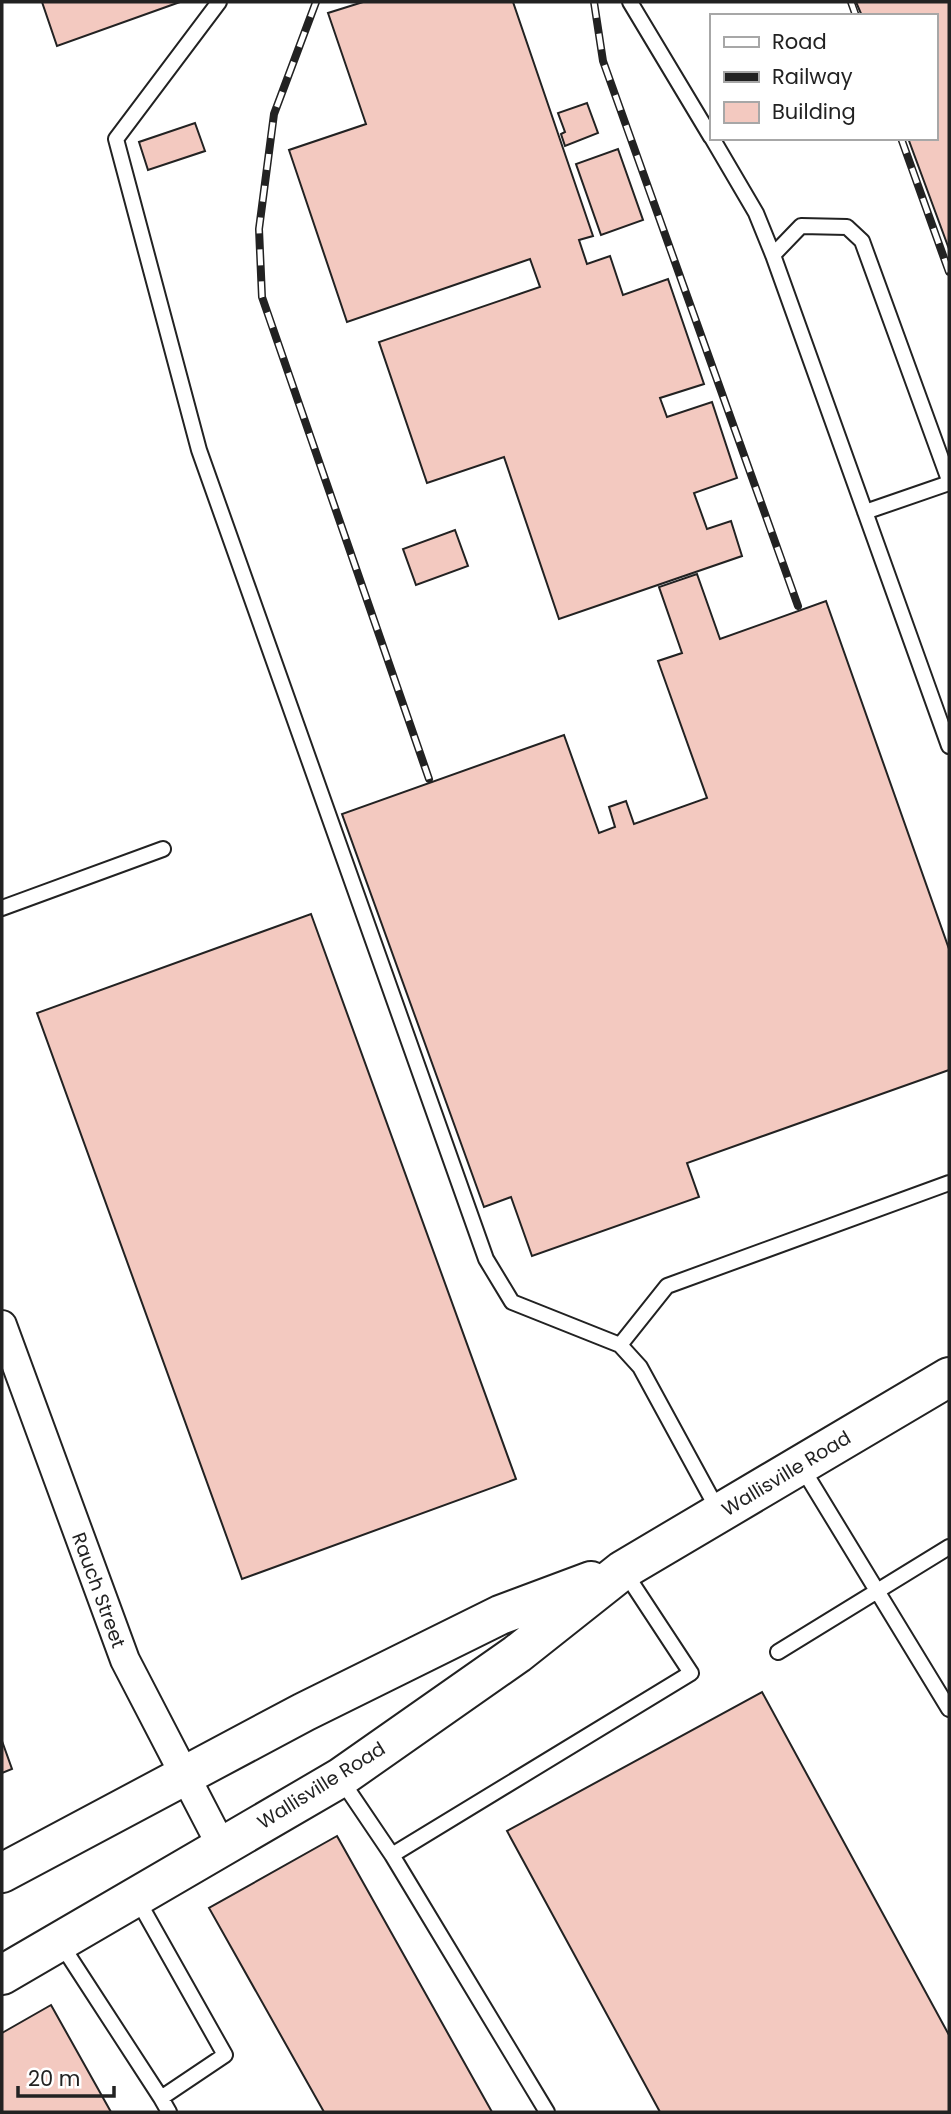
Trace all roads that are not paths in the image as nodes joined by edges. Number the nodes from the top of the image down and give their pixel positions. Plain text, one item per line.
1 (219, 2) edge
2 (630, 2) edge
3 (710, 135) edge
4 (713, 140) edge
5 (774, 255) junction
6 (949, 481) edge
7 (865, 512) junction
8 (948, 740) edge
9 (163, 849) dead end
10 (2, 908) edge
11 (949, 1183) edge
12 (2, 1325) edge
13 (620, 1345) junction
14 (949, 1377) edge
15 (800, 1465) junction
16 (720, 1513) junction
17 (949, 1547) edge
18 (623, 1570) junction
19 (877, 1590) junction
20 (778, 1652) dead end
21 (949, 1709) edge
22 (185, 1776) junction
23 (340, 1778) junction
24 (221, 1844) junction
25 (392, 1855) junction
26 (2, 1873) edge
27 (135, 1895) junction
28 (58, 1939) junction
29 (2, 1975) edge
30 (161, 2098) junction
31 (169, 2112) edge
32 (547, 2112) edge

1 - 13 lane
2 - 3 lane
4 - 5 lane
5 - 6 lane
5 - 7 lane
6 - 7 lane
7 - 8 lane
9 - 10 lane
11 - 13 lane
12 - 22 street, Rauch Street
13 - 16 lane
14 - 15 main road, Wallisville Road
15 - 16 main road, Wallisville Road
15 - 19 lane
16 - 18 main road, Wallisville Road
17 - 19 lane
18 - 22 main road, Wallisville Road
18 - 23 main road, Wallisville Road
18 - 25 lane
19 - 20 lane
19 - 21 lane
22 - 24 street, Rauch Street
22 - 26 main road, Wallisville Road
23 - 24 main road, Wallisville Road
23 - 25 lane
24 - 27 main road, Wallisville Road
25 - 32 lane
27 - 28 main road, Wallisville Road
27 - 30 lane
28 - 29 main road, Wallisville Road
28 - 30 lane
30 - 31 lane

